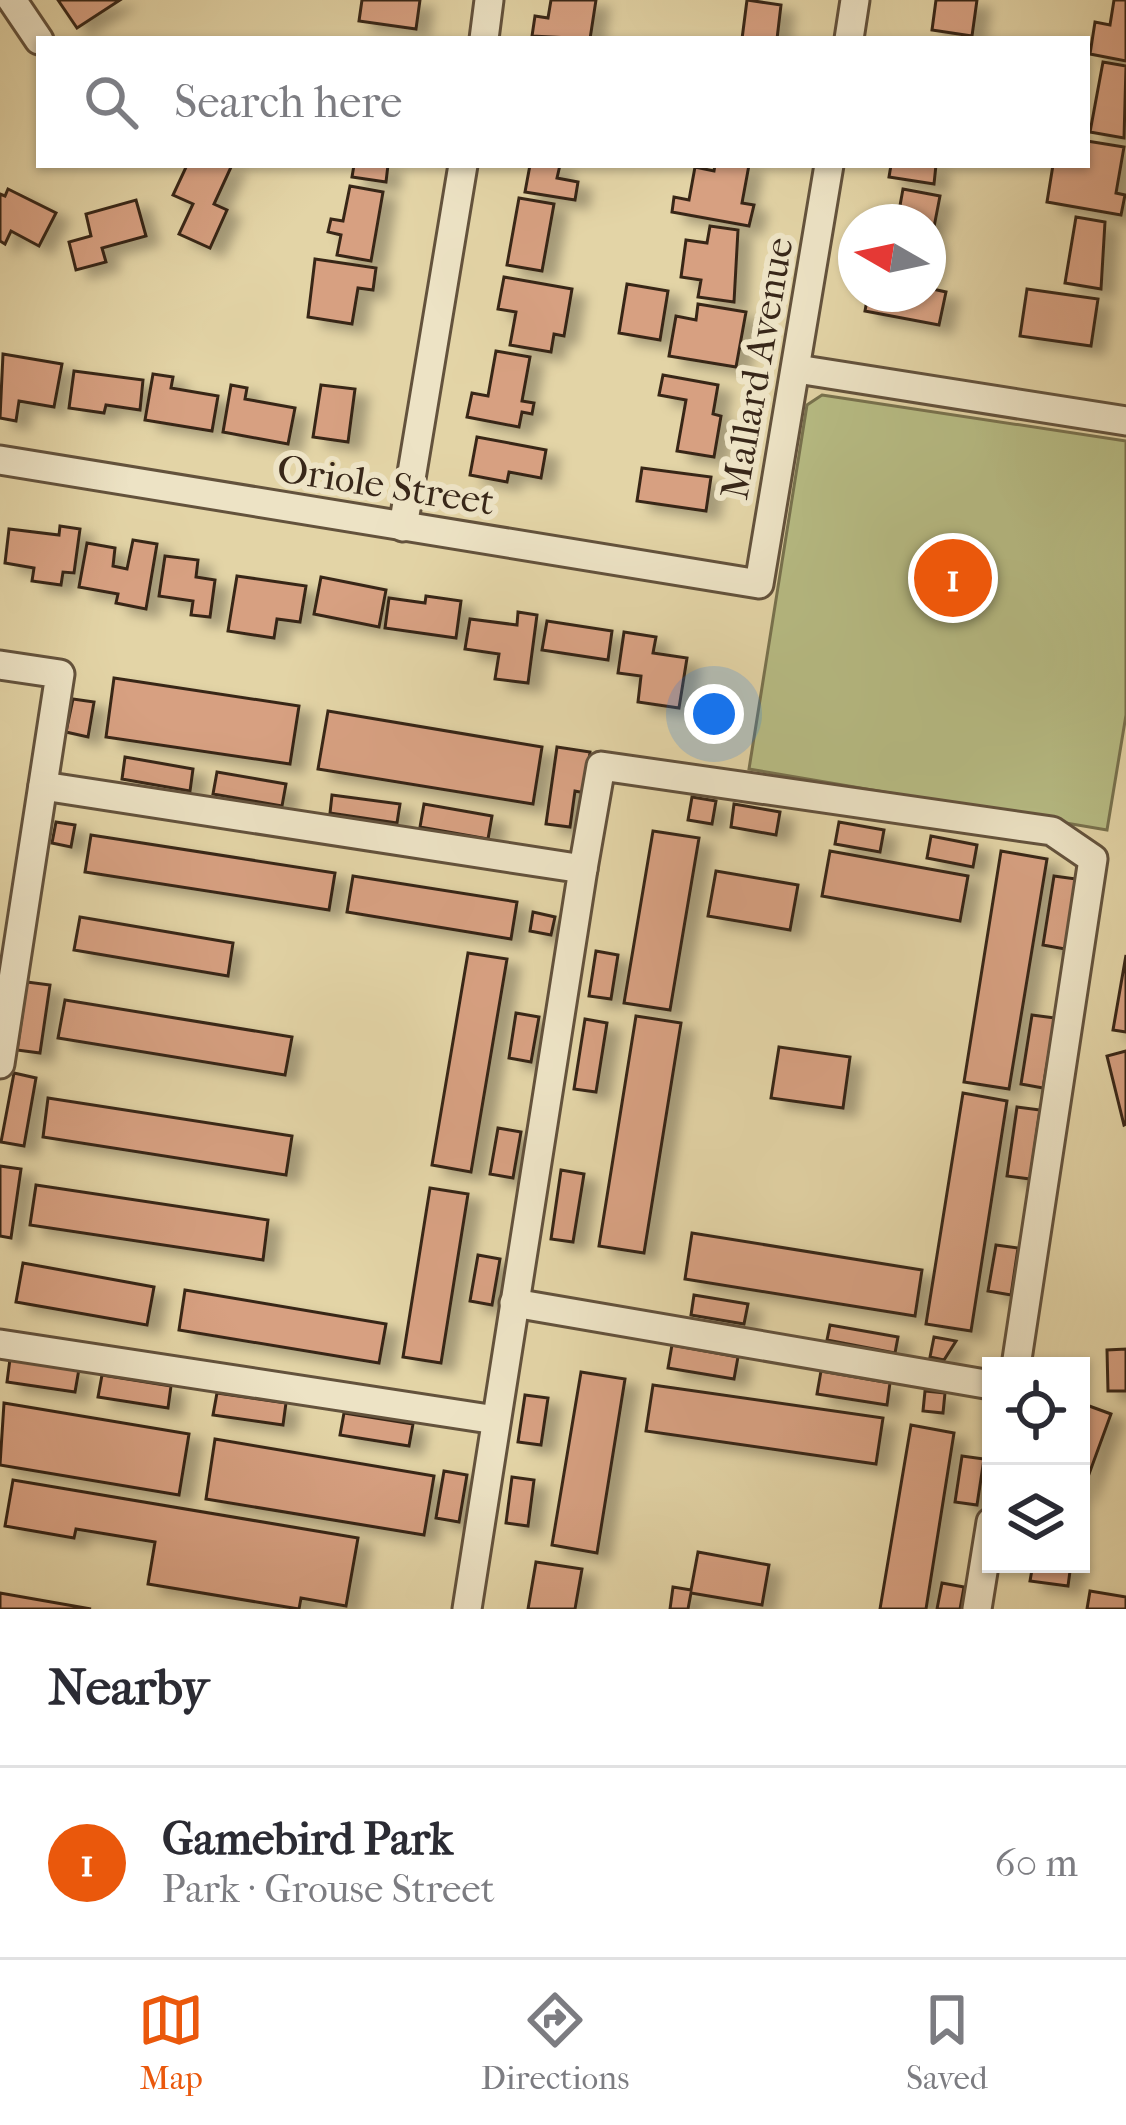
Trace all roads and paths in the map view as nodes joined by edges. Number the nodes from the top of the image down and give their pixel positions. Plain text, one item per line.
1 (12, 0) edge
2 (489, 0) edge
3 (855, 0) edge
4 (36, 36) edge
5 (484, 36) edge
6 (849, 36) edge
7 (463, 168) edge
8 (830, 168) edge
9 (797, 369) junction
10 (1126, 421) edge
11 (0, 460) edge
12 (403, 527) junction
13 (759, 584) joint
14 (0, 665) edge
15 (43, 786) junction
16 (584, 868) junction
17 (0, 1064) edge
18 (514, 1303) junction
19 (0, 1344) edge
20 (1017, 1357) edge
21 (982, 1383) edge
22 (496, 1420) junction
23 (983, 1573) edge
24 (467, 1609) edge
25 (977, 1609) edge

1 - 4 street
2 - 5 street
3 - 6 street
7 - 12 street
8 - 9 street, Mallard Avenue
9 - 10 street
9 - 13 street, Mallard Avenue
11 - 12 street, Oriole Street
12 - 13 street, Oriole Street
14 - 15 street
15 - 16 street
15 - 17 street
16 - 18 street
16 - 20 street
18 - 21 street
18 - 22 street
19 - 22 street
22 - 24 street
23 - 25 street

